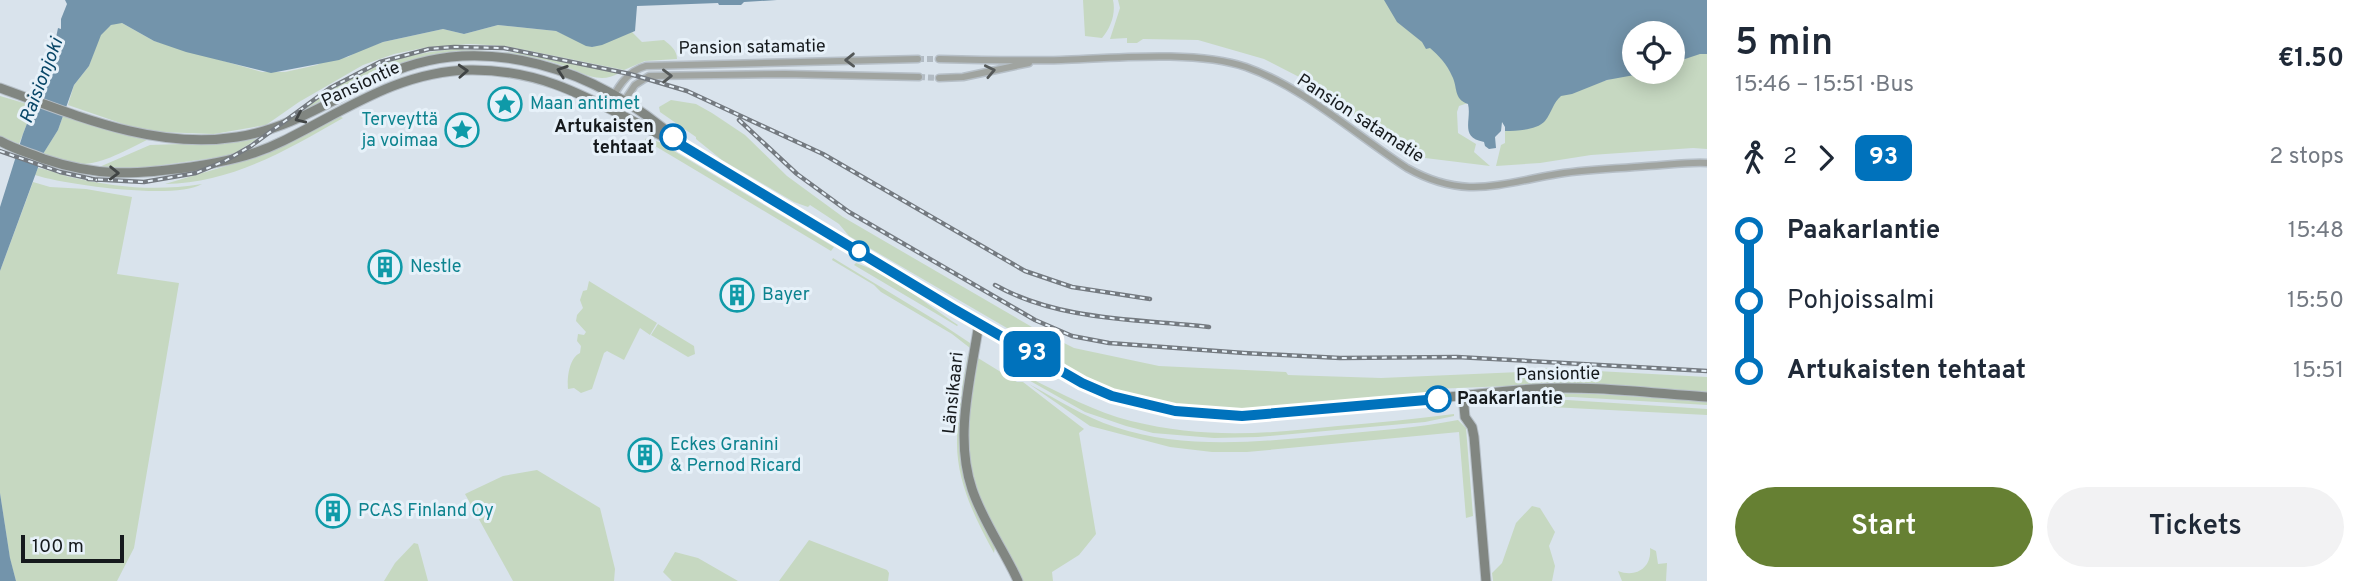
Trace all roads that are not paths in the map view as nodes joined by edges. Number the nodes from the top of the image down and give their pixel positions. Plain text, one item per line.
1 (939, 59) tunnel mouth
2 (918, 60) tunnel mouth
3 (1041, 61) junction
4 (919, 78) tunnel mouth
5 (939, 78) tunnel mouth
6 (0, 88) edge
7 (614, 95) junction
8 (624, 100) junction
9 (612, 110) junction
10 (0, 141) edge
11 (683, 146) junction
12 (1707, 163) edge
13 (979, 323) junction
14 (1463, 396) junction
15 (1707, 397) edge
16 (1018, 581) edge
17 (1486, 581) edge

1 - 3 street, Pansion satamatie
2 -> 7 street, Pansion satamatie
5 -> 3 street, Pansion satamatie
3 - 12 street, Pansion satamatie
8 -> 4 street, Pansion satamatie
7 -> 6 street, Pansiontie
7 - 8 street, Pansiontie
7 - 9 street, Pansion satamatie
8 - 9 street, Pansion satamatie
8 - 11 street, Pansiontie
10 -> 9 street, Pansiontie
9 - 11 street, Pansiontie
11 - 13 street, Pansiontie
13 - 14 street, Pansiontie
13 - 16 street, Länsikaari
14 - 15 street, Pansiontie
14 - 17 street

